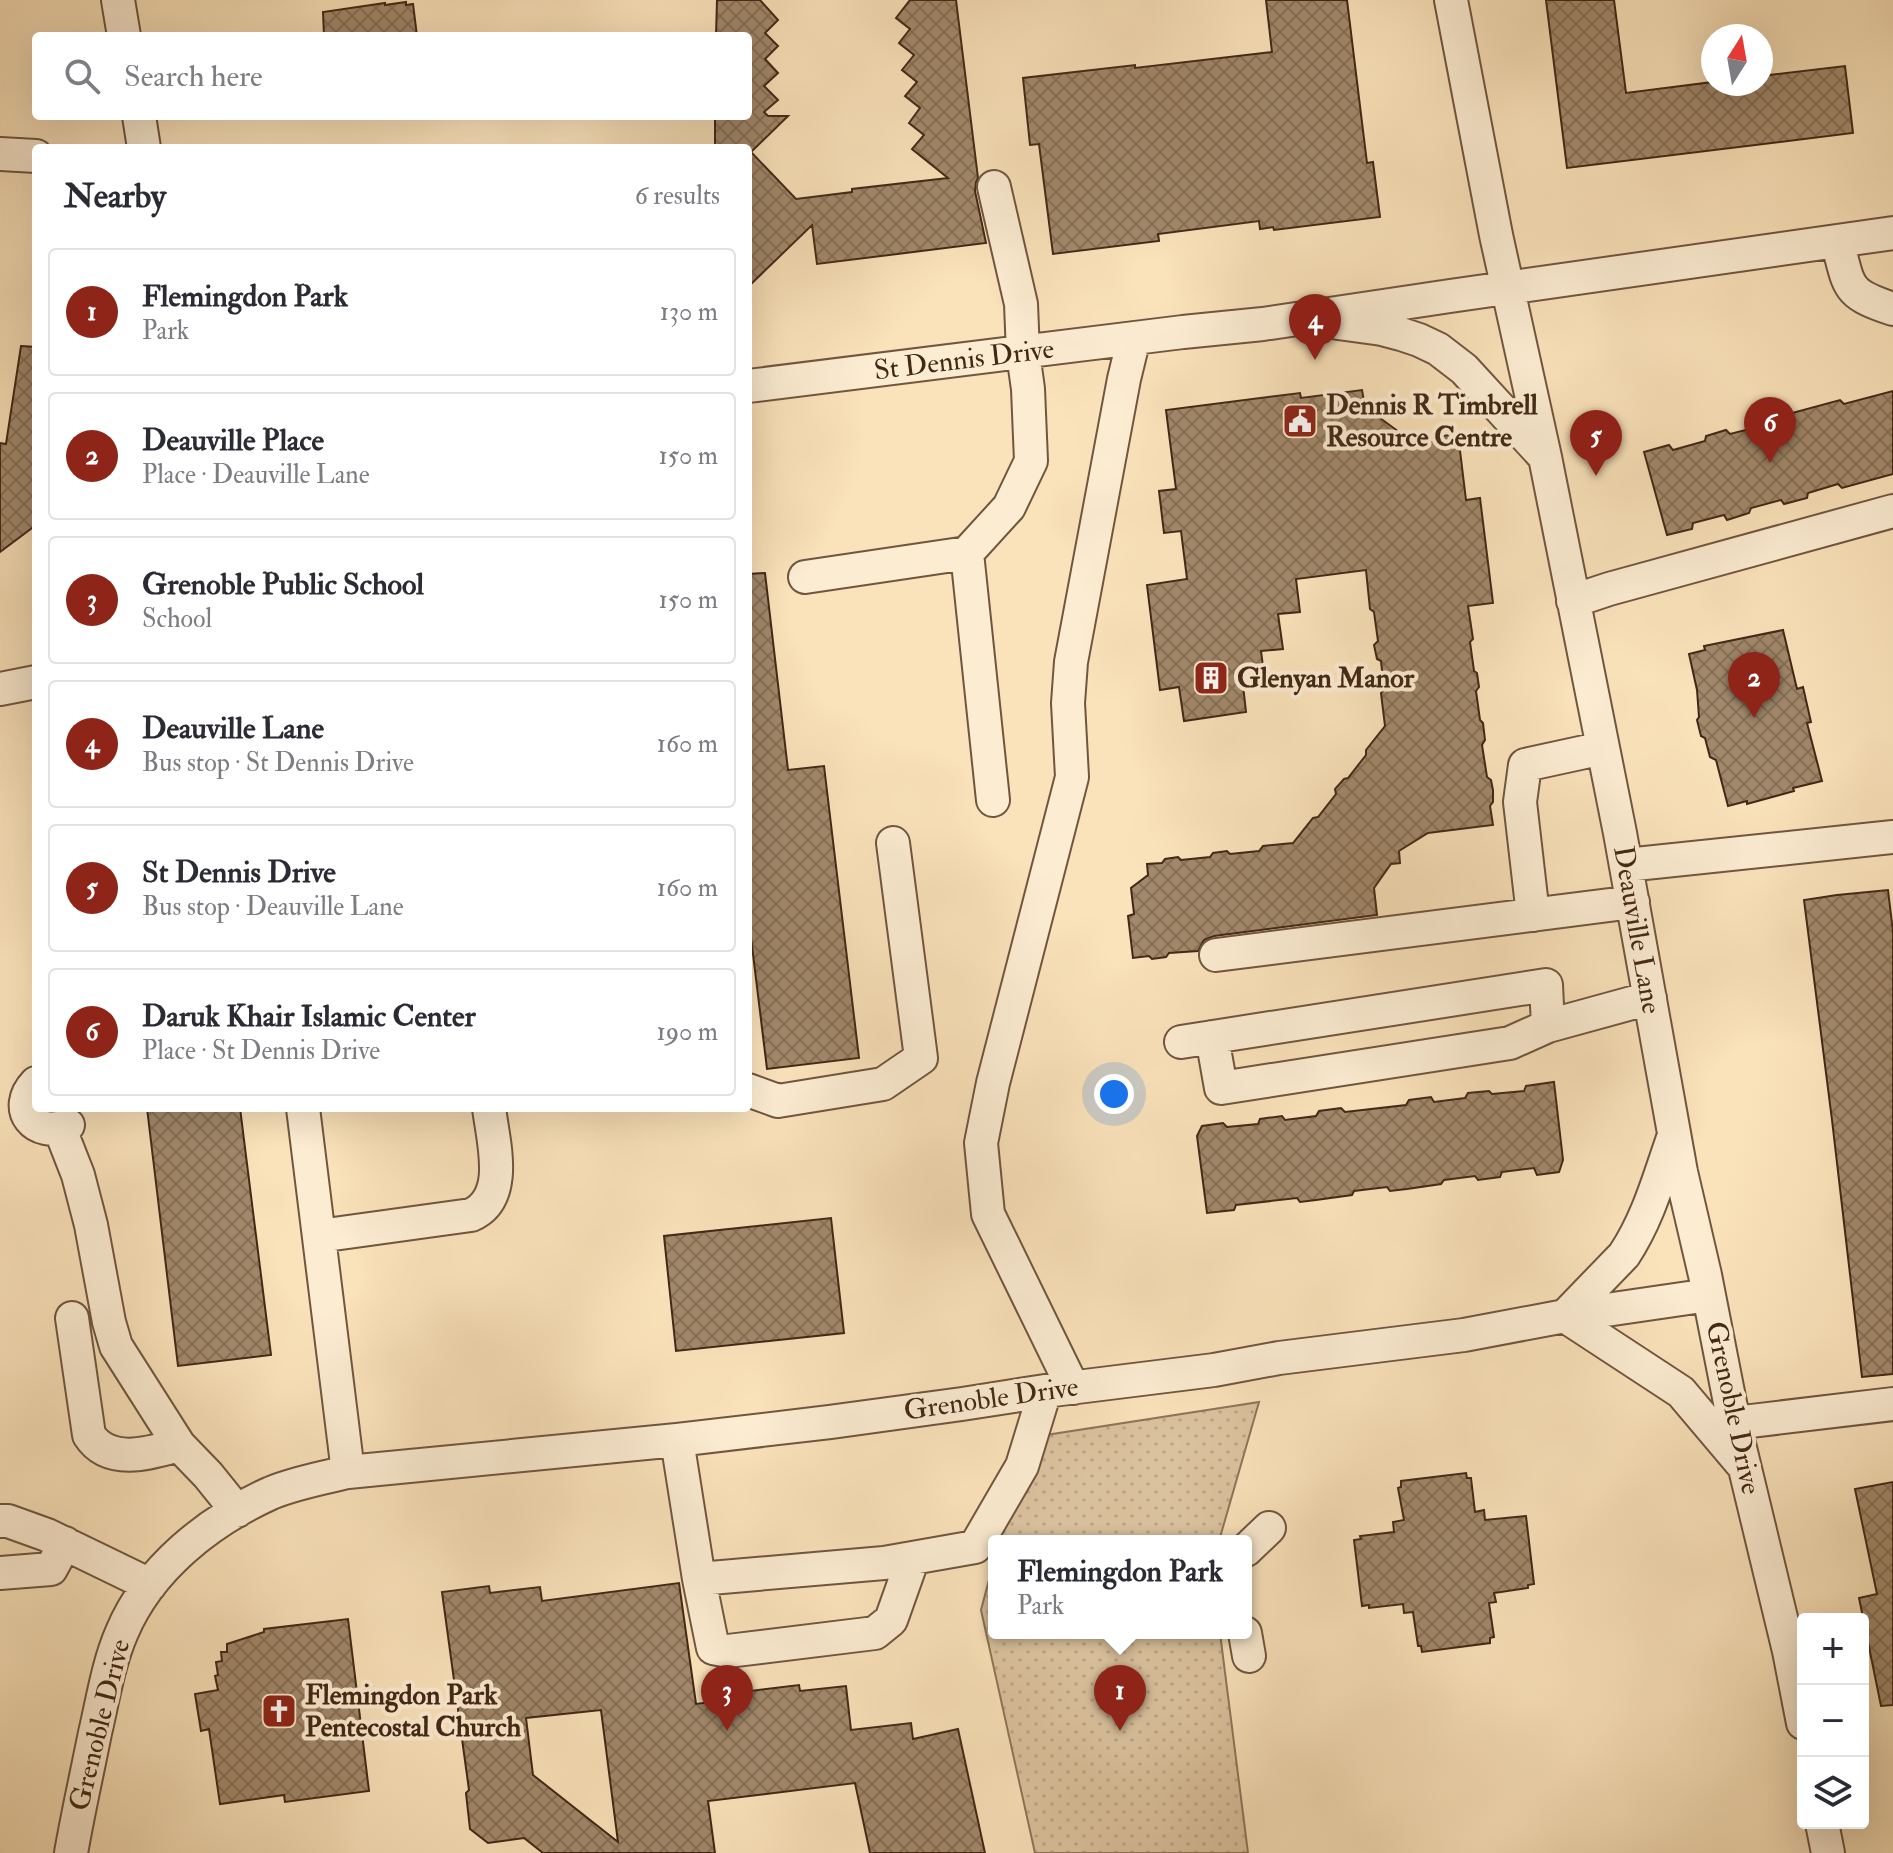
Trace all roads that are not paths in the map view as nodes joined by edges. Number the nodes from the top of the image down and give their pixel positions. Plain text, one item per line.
1 (118, 0) edge
2 (1451, 0) edge
3 (123, 32) edge
4 (140, 120) edge
5 (143, 144) edge
6 (0, 154) edge
7 (32, 156) edge
8 (994, 187) dead end
9 (1893, 233) edge
10 (1837, 241) junction
11 (1507, 288) junction
12 (1893, 309) edge
13 (1263, 324) junction
14 (1134, 338) junction
15 (1023, 353) junction
16 (752, 386) edge
17 (1545, 457) junction
18 (1893, 511) edge
19 (967, 553) junction
20 (805, 577) dead end
21 (1573, 601) junction
22 (32, 683) edge
23 (0, 689) edge
24 (1603, 748) junction
25 (993, 800) dead end
26 (1893, 837) edge
27 (893, 843) dead end
28 (1626, 865) junction
29 (1633, 902) junction
30 (1533, 915) junction
31 (1216, 955) dead end
32 (1650, 998) junction
33 (1548, 1026) junction
34 (32, 1088) edge
35 (752, 1091) edge
36 (304, 1112) edge
37 (489, 1112) edge
38 (1674, 1135) junction
39 (319, 1236) junction
40 (1709, 1295) junction
41 (1565, 1316) junction
42 (72, 1318) dead end
43 (1059, 1389) junction
44 (1893, 1404) edge
45 (1734, 1423) junction
46 (677, 1440) junction
47 (179, 1445) junction
48 (1745, 1468) junction
49 (348, 1472) junction
50 (237, 1511) junction
51 (0, 1521) edge
52 (65, 1543) junction
53 (913, 1558) junction
54 (0, 1573) edge
55 (699, 1579) junction
56 (150, 1585) junction
57 (1797, 1692) edge
58 (1823, 1829) edge
59 (71, 1853) edge
60 (1828, 1853) edge

1 - 3 street
2 - 11 street, Deauville Lane
4 - 5 street
6 - 7 street
8 - 15 street
9 - 10 street, St Dennis Drive
10 - 11 street, St Dennis Drive
10 - 12 street
11 - 13 street, St Dennis Drive
11 - 17 street, Deauville Lane
13 - 14 street, St Dennis Drive
13 - 17 street
14 - 15 street, St Dennis Drive
14 - 43 street
15 - 16 street, St Dennis Drive
15 - 19 street
17 - 21 street, Deauville Lane
18 - 21 street
19 - 20 street
19 - 25 street
21 - 24 street, Deauville Lane
22 - 23 street
24 - 28 street, Deauville Lane
24 - 30 street
26 - 28 street
27 - 35 street
28 - 29 street, Deauville Lane
29 - 30 street
29 - 32 street, Deauville Lane
30 - 31 street
32 - 33 street
32 - 38 street, Deauville Lane
33 - 33 street
34 - 47 street
36 - 39 street
37 - 39 street
38 - 40 street, Deauville Lane
38 - 41 street
39 - 49 street
40 - 41 street, Grenoble Drive
40 - 45 street, Grenoble Drive
41 - 43 street, Grenoble Drive
41 - 48 street
42 - 47 street
43 - 46 street, Grenoble Drive
43 - 53 street
44 - 45 street
45 - 48 street, Grenoble Drive
46 - 49 street, Grenoble Drive
46 - 55 street
47 - 50 street
48 - 57 street, Grenoble Drive
49 - 50 street, Grenoble Drive
50 - 56 street, Grenoble Drive
51 - 52 street
52 - 54 street
52 - 56 street
53 - 55 street
53 - 55 street
56 - 59 street, Grenoble Drive
58 - 60 street

